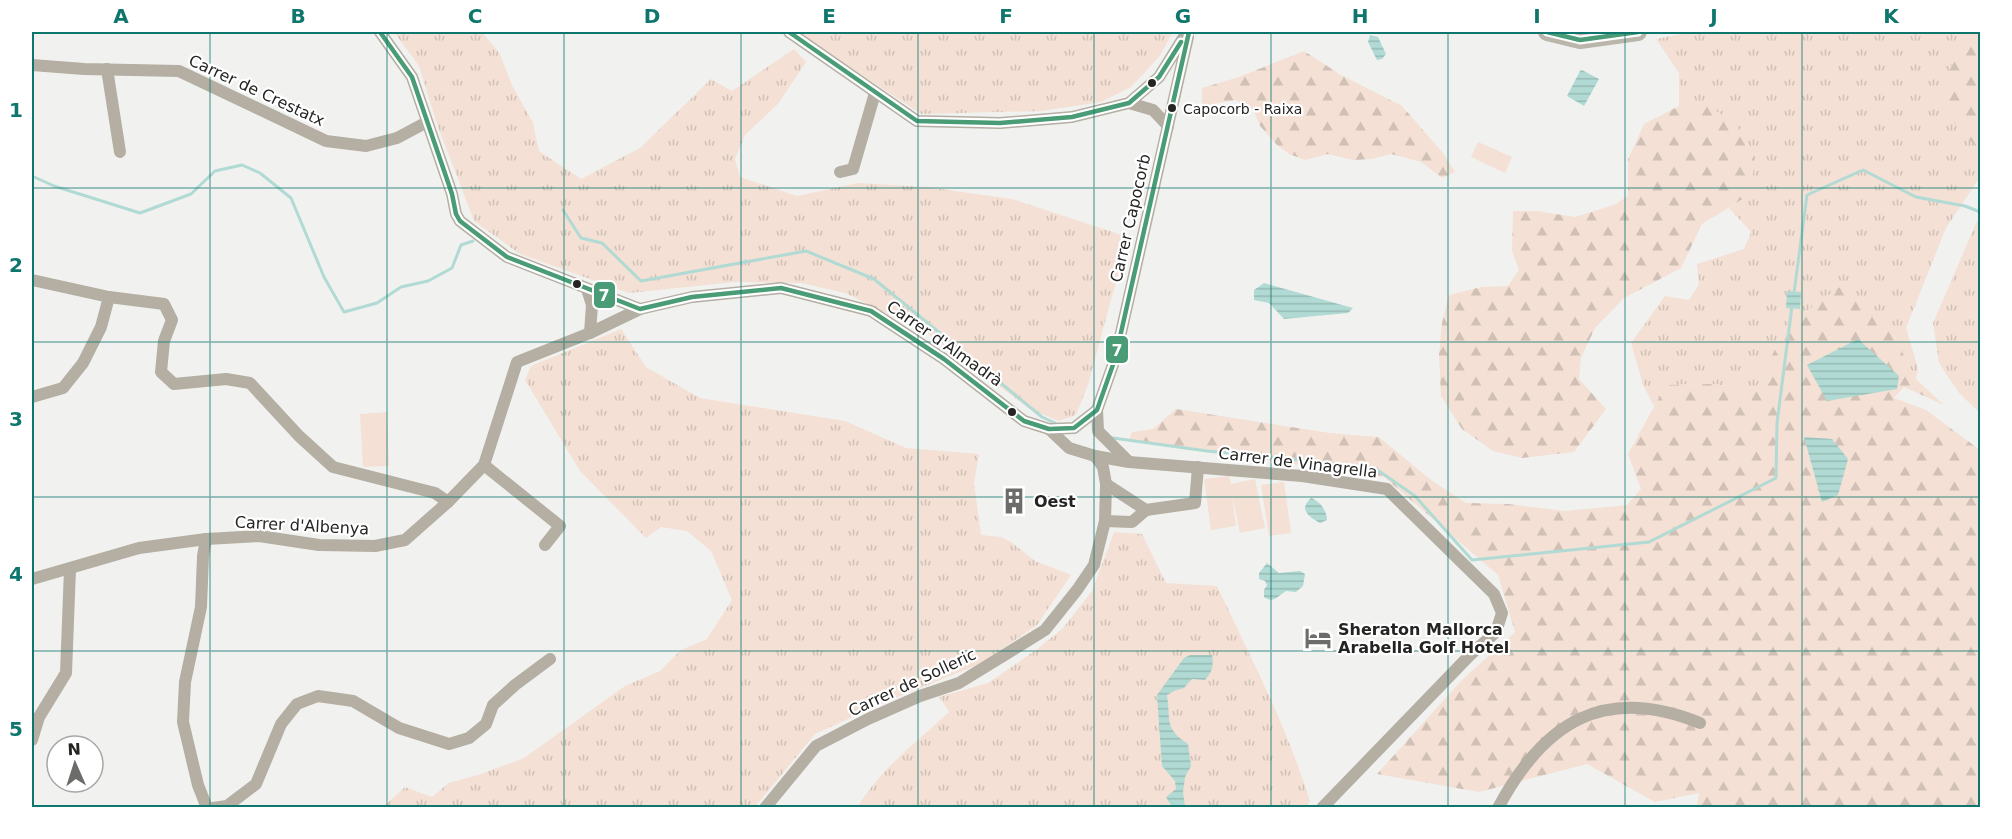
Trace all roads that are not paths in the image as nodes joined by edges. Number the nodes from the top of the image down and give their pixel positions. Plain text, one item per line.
1 (380, 32) edge
2 (789, 32) edge
3 (1188, 32) edge
4 (1547, 32) edge
5 (1638, 32) edge
6 (32, 64) edge
7 (106, 69) junction
8 (875, 93) junction
9 (1128, 103) junction
10 (426, 123) junction
11 (1168, 126) junction
12 (120, 152) dead end
13 (840, 172) dead end
14 (32, 280) edge
15 (587, 289) junction
16 (109, 297) junction
17 (640, 309) junction
18 (590, 333) junction
19 (32, 397) edge
20 (1097, 410) junction
21 (1049, 429) junction
22 (1095, 456) junction
23 (1129, 462) junction
24 (484, 465) junction
25 (1198, 467) junction
26 (1106, 484) junction
27 (448, 502) junction
28 (1146, 510) junction
29 (1105, 521) junction
30 (206, 539) junction
31 (545, 545) dead end
32 (70, 569) junction
33 (32, 579) edge
34 (550, 659) dead end
35 (1700, 723) dead end
36 (32, 740) edge
37 (207, 807) edge
38 (213, 807) edge
39 (765, 807) edge
40 (1322, 807) edge
41 (1498, 807) edge

1 - 10 street
2 - 8 street
3 - 9 street
3 - 11 street, Carrer Capocorb
4 - 5 street
6 - 7 street, Carrer de Crestatx
7 - 10 street, Carrer de Crestatx
7 - 12 street
8 - 9 street
8 - 13 street
9 - 11 street
10 - 15 street
11 - 20 street, Carrer Capocorb
14 - 16 street
15 - 17 street
15 - 18 street
16 - 19 street
16 - 27 street
17 - 18 street, Carrer d'Albenya
17 - 21 street, Carrer d'Almadrà
18 - 24 street, Carrer d'Albenya
20 - 21 street
20 - 23 street
21 - 22 street, Carrer de Vinagrella
22 - 23 street, Carrer de Vinagrella
22 - 26 street, Carrer de Solleric
23 - 25 street, Carrer de Vinagrella
24 - 27 street, Carrer d'Albenya
24 - 31 street
25 - 28 street
25 - 40 street, Carrer de Vinagrella
26 - 28 street
26 - 29 street, Carrer de Solleric
27 - 30 street, Carrer d'Albenya
28 - 29 street
29 - 39 street, Carrer de Solleric
30 - 32 street, Carrer d'Albenya
30 - 37 street
32 - 33 street, Carrer d'Albenya
32 - 36 street
34 - 38 street
35 - 41 street

